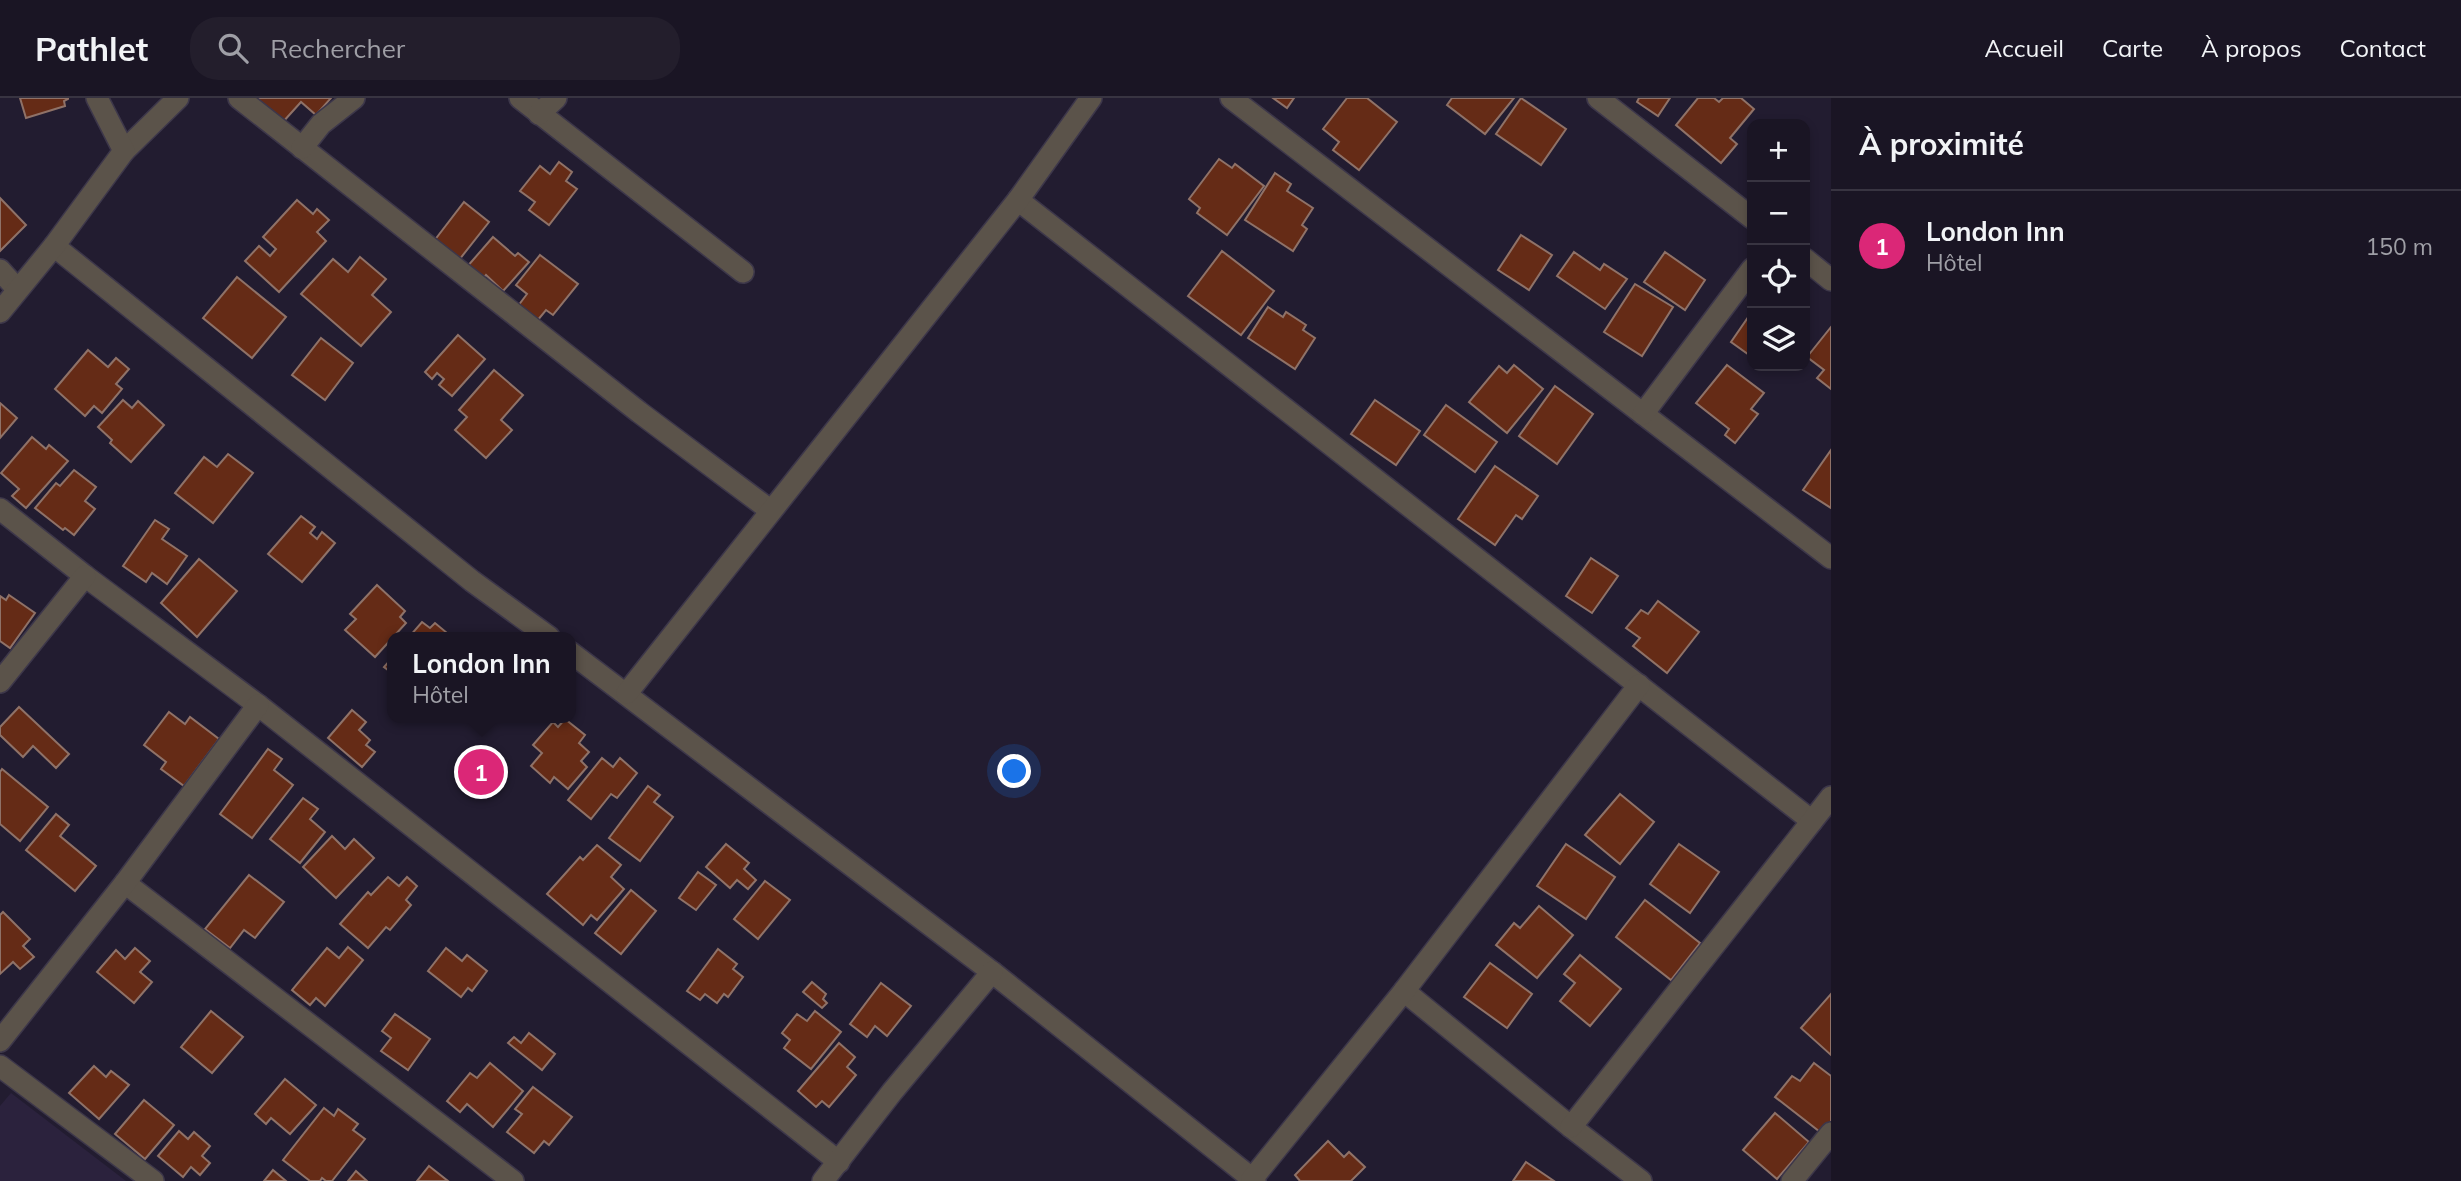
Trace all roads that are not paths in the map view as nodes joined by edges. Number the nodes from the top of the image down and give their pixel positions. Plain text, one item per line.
1 (97, 98) edge
2 (178, 98) edge
3 (239, 98) edge
4 (354, 98) edge
5 (520, 98) edge
6 (556, 98) edge
7 (1091, 98) edge
8 (1231, 98) edge
9 (1598, 98) edge
10 (540, 114) junction
11 (302, 148) junction
12 (124, 151) junction
13 (1018, 200) junction
14 (1747, 214) edge
15 (54, 246) junction
16 (1810, 263) edge
17 (0, 270) edge
18 (743, 272) dead end
19 (1747, 276) edge
20 (1831, 280) edge
21 (17, 289) junction
22 (0, 312) edge
23 (1643, 414) junction
24 (0, 509) edge
25 (771, 510) junction
26 (1831, 558) edge
27 (85, 576) junction
28 (543, 632) edge
29 (576, 656) edge
30 (0, 682) edge
31 (1639, 685) junction
32 (627, 693) junction
33 (258, 705) junction
34 (1831, 797) edge
35 (1812, 821) junction
36 (125, 883) junction
37 (992, 972) junction
38 (1404, 991) junction
39 (0, 1041) edge
40 (0, 1066) edge
41 (1571, 1127) junction
42 (1831, 1133) edge
43 (839, 1162) junction
44 (1253, 1180) edge
45 (153, 1181) edge
46 (513, 1181) edge
47 (824, 1181) edge
48 (1641, 1181) edge
49 (1792, 1181) edge

1 - 12 street
2 - 12 street
3 - 11 street
4 - 11 street
5 - 10 street
6 - 10 street
7 - 13 street
8 - 23 street
9 - 14 street
10 - 18 street
11 - 25 street
12 - 15 street
13 - 25 street
13 - 31 street
15 - 21 street
15 - 28 street
16 - 20 street
17 - 21 street
19 - 23 street
21 - 22 street
23 - 26 street
24 - 27 street
25 - 32 street
27 - 30 street
27 - 33 street
29 - 32 street
31 - 35 street
31 - 38 street
32 - 37 street
33 - 36 street
33 - 43 street
34 - 35 street
35 - 41 street
36 - 39 street
36 - 46 street
37 - 43 street
37 - 44 street
38 - 41 street
38 - 44 street
40 - 45 street
41 - 48 street
42 - 49 street
43 - 47 street

